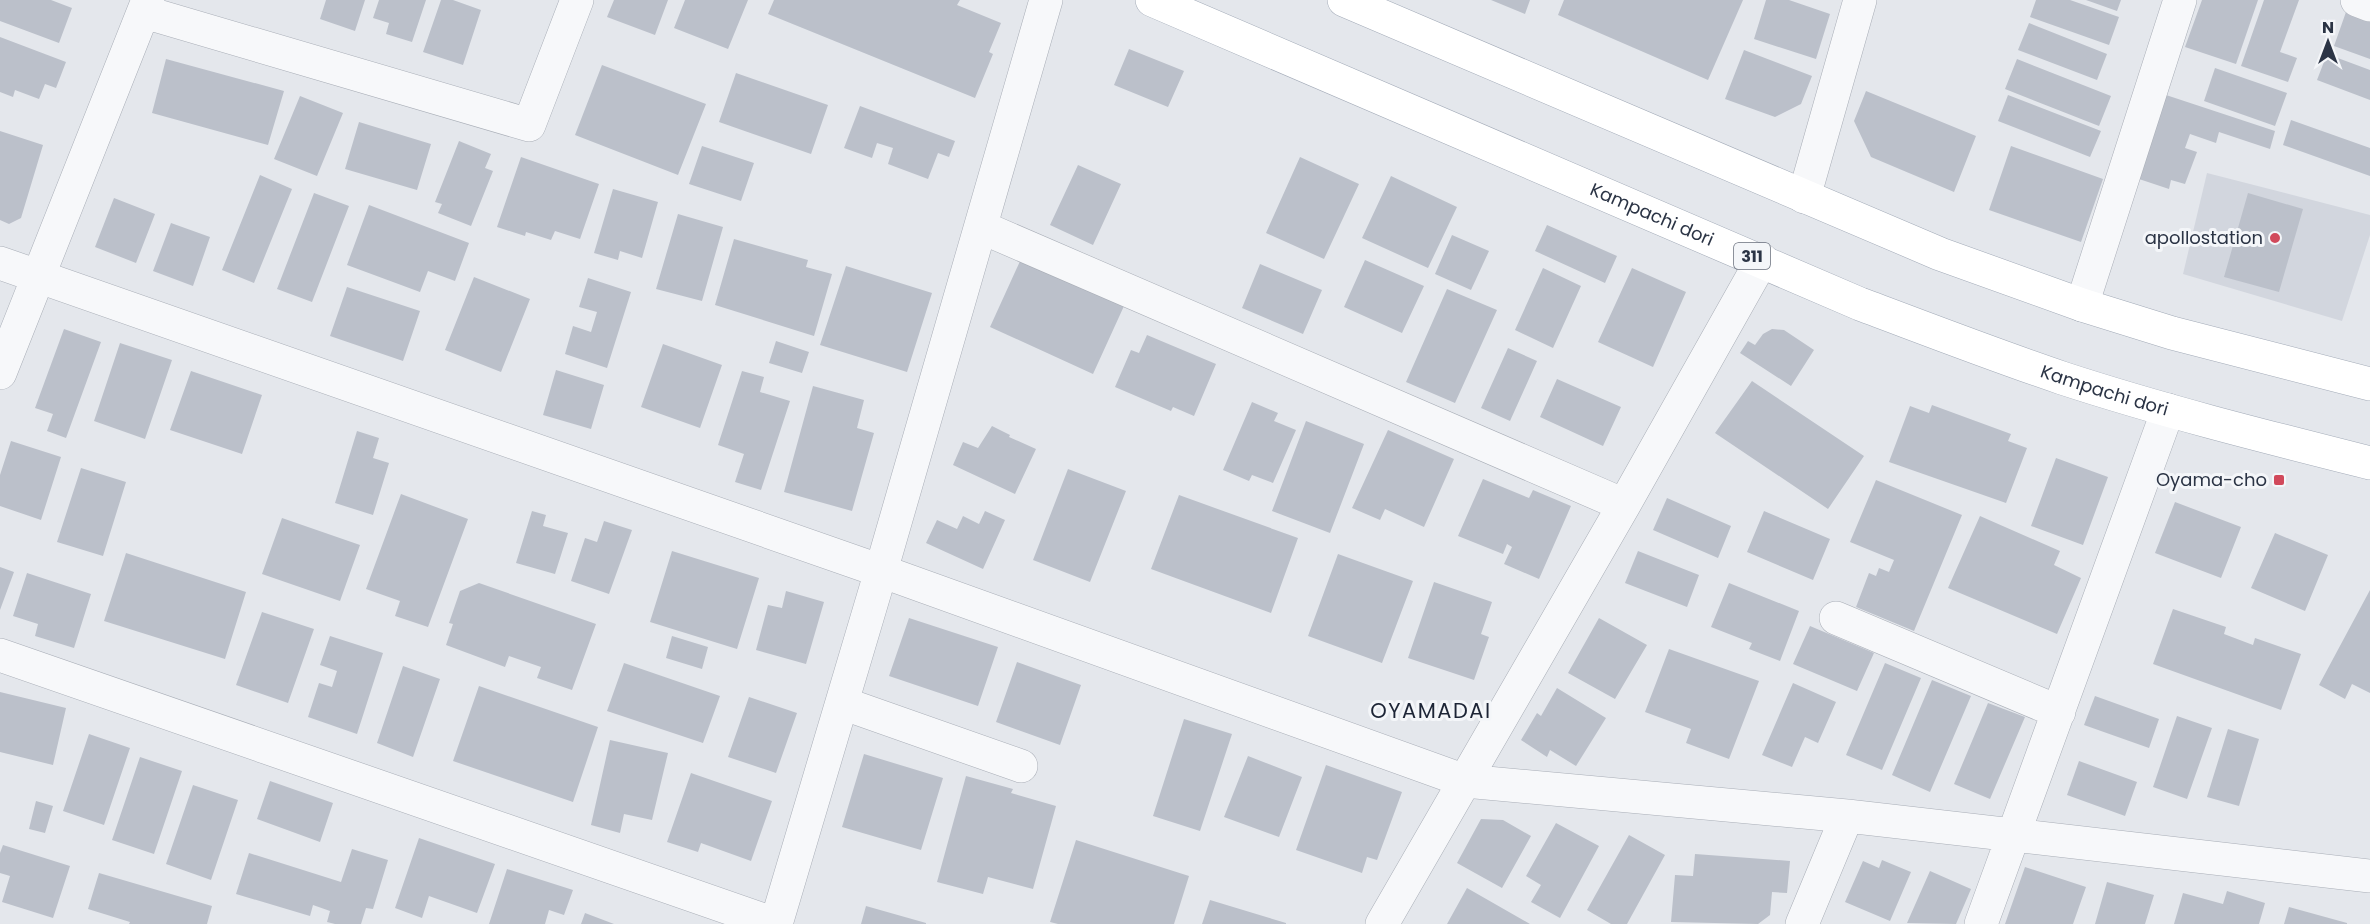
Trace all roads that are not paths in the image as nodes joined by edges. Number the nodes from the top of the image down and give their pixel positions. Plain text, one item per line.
1 (577, 0) edge
2 (1046, 0) edge
3 (1152, 0) edge
4 (1344, 0) edge
5 (1860, 0) edge
6 (2180, 0) edge
7 (2357, 0) edge
8 (2370, 5) edge
9 (146, 6) edge
10 (1804, 197) junction
11 (981, 227) junction
12 (1761, 260) junction
13 (0, 263) edge
14 (38, 276) junction
15 (2082, 305) junction
16 (0, 373) edge
17 (2370, 384) edge
18 (2168, 410) junction
19 (2370, 463) edge
20 (1624, 505) junction
21 (881, 571) junction
22 (1836, 618) dead end
23 (0, 655) edge
24 (842, 703) junction
25 (2059, 712) junction
26 (1021, 766) dead end
27 (1465, 781) junction
28 (1847, 816) junction
29 (2013, 834) junction
30 (2370, 876) edge
31 (776, 924) edge
32 (1382, 924) edge
33 (1802, 924) edge
34 (1981, 924) edge

1 - 9 street
2 - 11 street
3 - 12 main road, Kampachi dori / 311
4 - 10 main road
5 - 10 street
6 - 15 street
7 - 8 street
9 - 14 street
10 - 15 main road
11 - 20 street
11 - 21 street
12 - 18 main road, Kampachi dori / 311
12 - 20 street
13 - 14 street
14 - 16 street
14 - 21 street
15 - 17 main road
18 - 19 main road, Kampachi dori / 311
18 - 25 street
20 - 27 street
21 - 24 street
21 - 27 street
22 - 25 street
23 - 31 street
24 - 26 street
24 - 31 street
25 - 29 street
27 - 28 street
27 - 32 street
28 - 29 street
28 - 33 street
29 - 30 street
29 - 34 street

